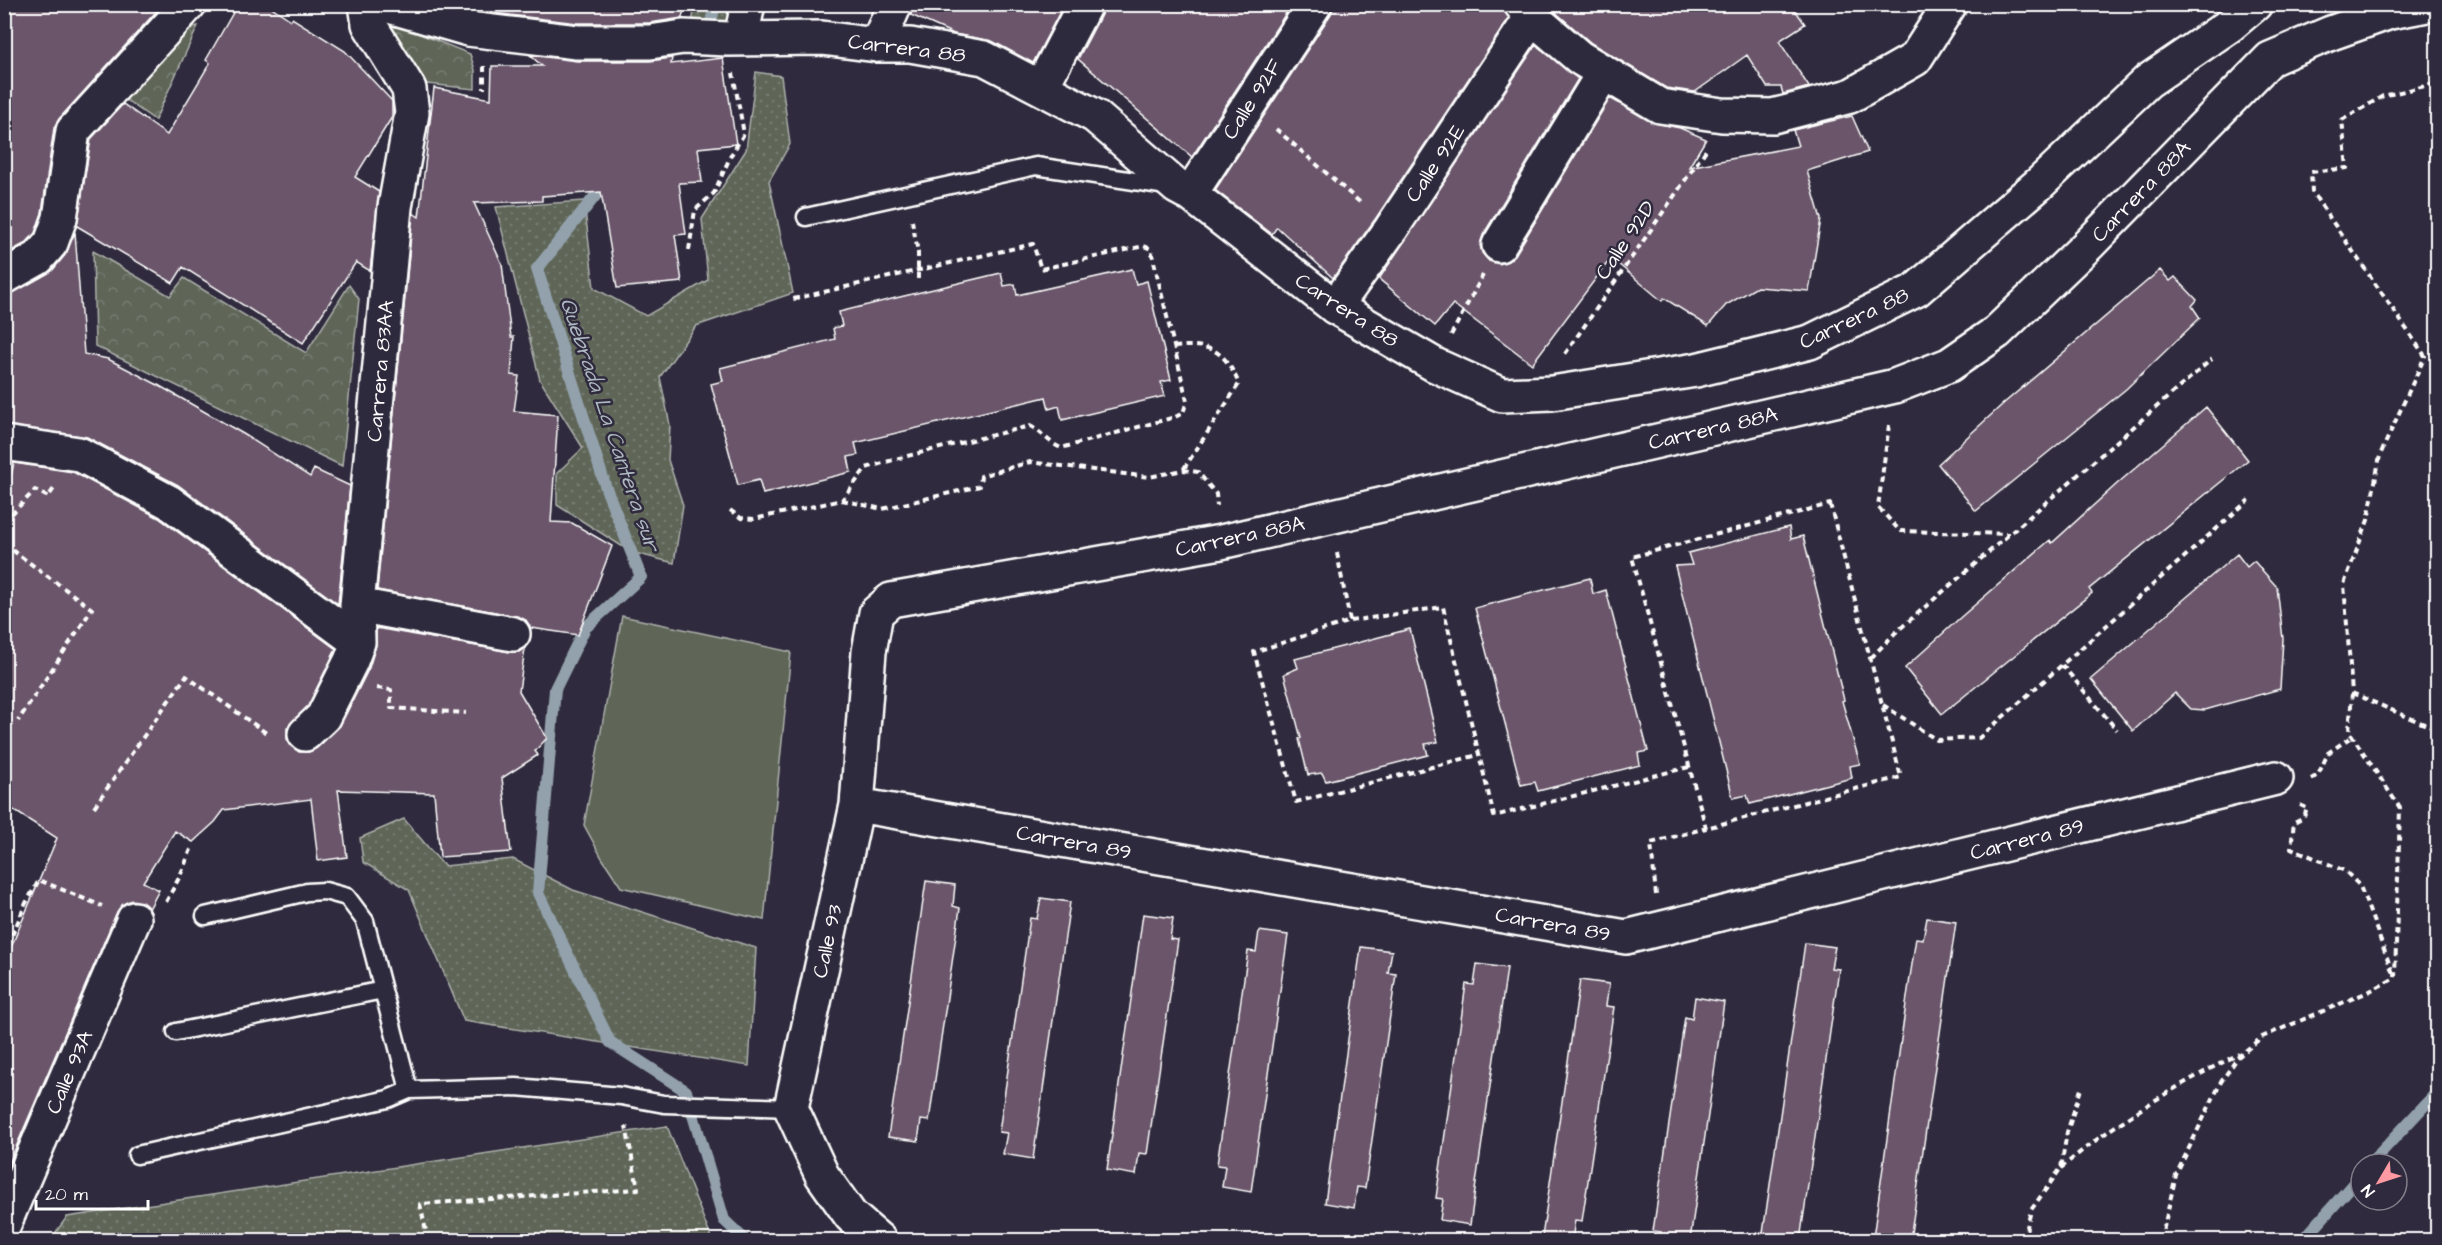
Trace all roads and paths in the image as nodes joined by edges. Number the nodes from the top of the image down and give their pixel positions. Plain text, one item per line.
1 (189, 4) edge
2 (366, 4) edge
3 (382, 4) edge
4 (748, 4) edge
5 (895, 4) edge
6 (1085, 4) edge
7 (1315, 4) edge
8 (1950, 4) edge
9 (2255, 4) edge
10 (2432, 4) edge
11 (1527, 11) edge
12 (735, 39) junction
13 (877, 45) junction
14 (1604, 72) junction
15 (2438, 83) edge
16 (1042, 86) junction
17 (1248, 105) junction
18 (1722, 116) junction
19 (1184, 191) junction
20 (911, 216) dead end
21 (806, 217) dead end
22 (1391, 229) junction
23 (1499, 245) joint
24 (689, 250) dead end
25 (918, 270) junction
26 (4, 277) edge
27 (918, 283) dead end
28 (789, 300) dead end
29 (1335, 307) junction
30 (1174, 347) junction
31 (1561, 359) dead end
32 (2212, 359) dead end
33 (1435, 365) junction
34 (1895, 386) junction
35 (4, 443) edge
36 (79, 454) junction
37 (1183, 470) junction
38 (842, 500) junction
39 (2249, 500) dead end
40 (730, 510) dead end
41 (1331, 517) junction
42 (4, 522) edge
43 (2010, 534) junction
44 (1221, 542) junction
45 (4, 544) edge
46 (357, 605) junction
47 (876, 613) joint
48 (1350, 621) junction
49 (513, 634) dead end
50 (355, 651) junction
51 (1871, 659) junction
52 (2062, 665) junction
53 (2352, 693) junction
54 (1882, 705) junction
55 (466, 713) dead end
56 (18, 721) dead end
57 (2117, 730) dead end
58 (2438, 730) edge
59 (305, 734) dead end
60 (272, 737) dead end
61 (2351, 737) junction
62 (1478, 755) junction
63 (1689, 767) junction
64 (2276, 778) dead end
65 (2308, 780) dead end
66 (2296, 803) dead end
67 (857, 805) junction
68 (94, 807) dead end
69 (1706, 828) junction
70 (192, 847) dead end
71 (165, 904) dead end
72 (205, 916) dead end
73 (134, 919) joint
74 (1658, 928) junction
75 (4, 954) edge
76 (2395, 978) junction
77 (383, 990) junction
78 (176, 1032) dead end
79 (2245, 1051) junction
80 (2082, 1086) dead end
81 (409, 1090) junction
82 (621, 1096) junction
83 (791, 1108) junction
84 (137, 1155) dead end
85 (2061, 1168) junction
86 (4, 1224) edge
87 (428, 1240) edge
88 (879, 1240) edge
89 (2024, 1240) edge
90 (2161, 1240) edge

1 - 26 street
2 - 46 street, Carrera 83AA
3 - 12 street, Carrera 88
4 - 12 street
5 - 13 street
6 - 16 street
7 - 17 street, Calle 92F
8 - 18 street
9 - 33 street, Carrera 88
10 - 34 street, Carrera 88A
11 - 14 street
11 - 22 street, Calle 92E
12 - 13 street, Carrera 88
12 - 24 path
13 - 16 street, Carrera 88
14 - 18 street
14 - 23 street
15 - 53 path
16 - 19 street, Carrera 88
17 - 19 street, Calle 92F
17 - 22 path
18 - 31 path, Calle 92D
19 - 21 lane
19 - 29 street, Carrera 88
20 - 25 path
22 - 29 street, Calle 92E
23 - 33 path
25 - 27 path
25 - 28 path
25 - 30 path
29 - 33 street, Carrera 88
30 - 37 path
30 - 38 path
32 - 43 path
34 - 41 street, Carrera 88A
34 - 43 path
35 - 36 street
36 - 42 path
36 - 50 street
37 - 38 path
37 - 44 path
38 - 40 path
39 - 52 path
41 - 44 street, Carrera 88A
41 - 48 path
43 - 51 path
44 - 47 street, Carrera 88A
45 - 56 path
46 - 49 street
46 - 50 street, Carrera 83AA
47 - 67 street, Calle 93
48 - 62 path
48 - 62 path
50 - 55 path
50 - 59 street, Carrera 83AA
51 - 54 path
51 - 63 path
52 - 54 path
52 - 57 path
53 - 58 path
53 - 61 path
54 - 69 path
60 - 68 path
61 - 65 path
61 - 76 path
62 - 63 path
63 - 69 path
64 - 74 street, Carrera 89
66 - 76 path
67 - 74 street, Carrera 89
67 - 83 street, Calle 93
69 - 74 path
70 - 71 path
72 - 77 lane
73 - 75 path
73 - 86 street, Calle 93A
76 - 79 path
77 - 78 lane
77 - 81 lane
79 - 85 path
79 - 90 path
80 - 85 path
81 - 82 lane
81 - 84 lane
82 - 83 lane
82 - 87 path
83 - 88 street
85 - 89 path

